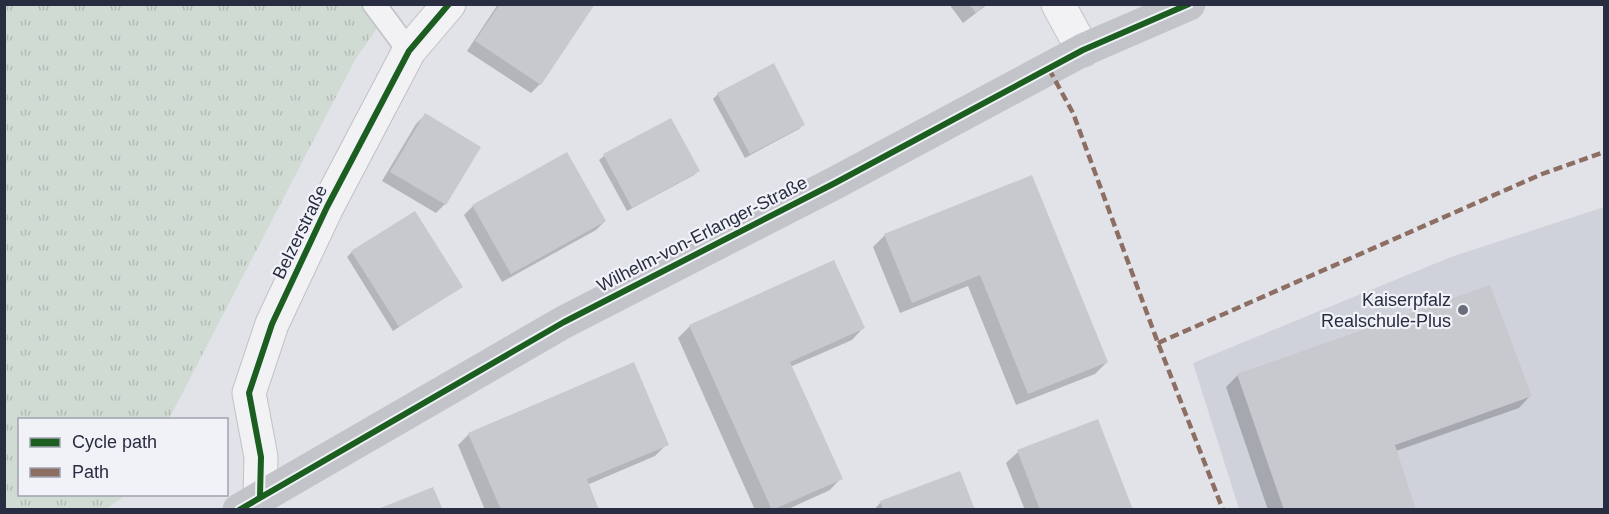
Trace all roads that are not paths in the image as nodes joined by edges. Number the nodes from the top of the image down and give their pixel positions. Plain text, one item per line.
1 (374, 4) edge
2 (449, 4) edge
3 (1058, 4) edge
4 (1189, 4) edge
5 (1083, 50) junction
6 (409, 51) junction
7 (250, 503) edge

1 - 6 lane
2 - 6 street, Belzerstraße
3 - 5 street
4 - 5 main road, Wilhelm-von-Erlanger-Straße
5 - 7 main road, Wilhelm-von-Erlanger-Straße
6 - 7 street, Belzerstraße

